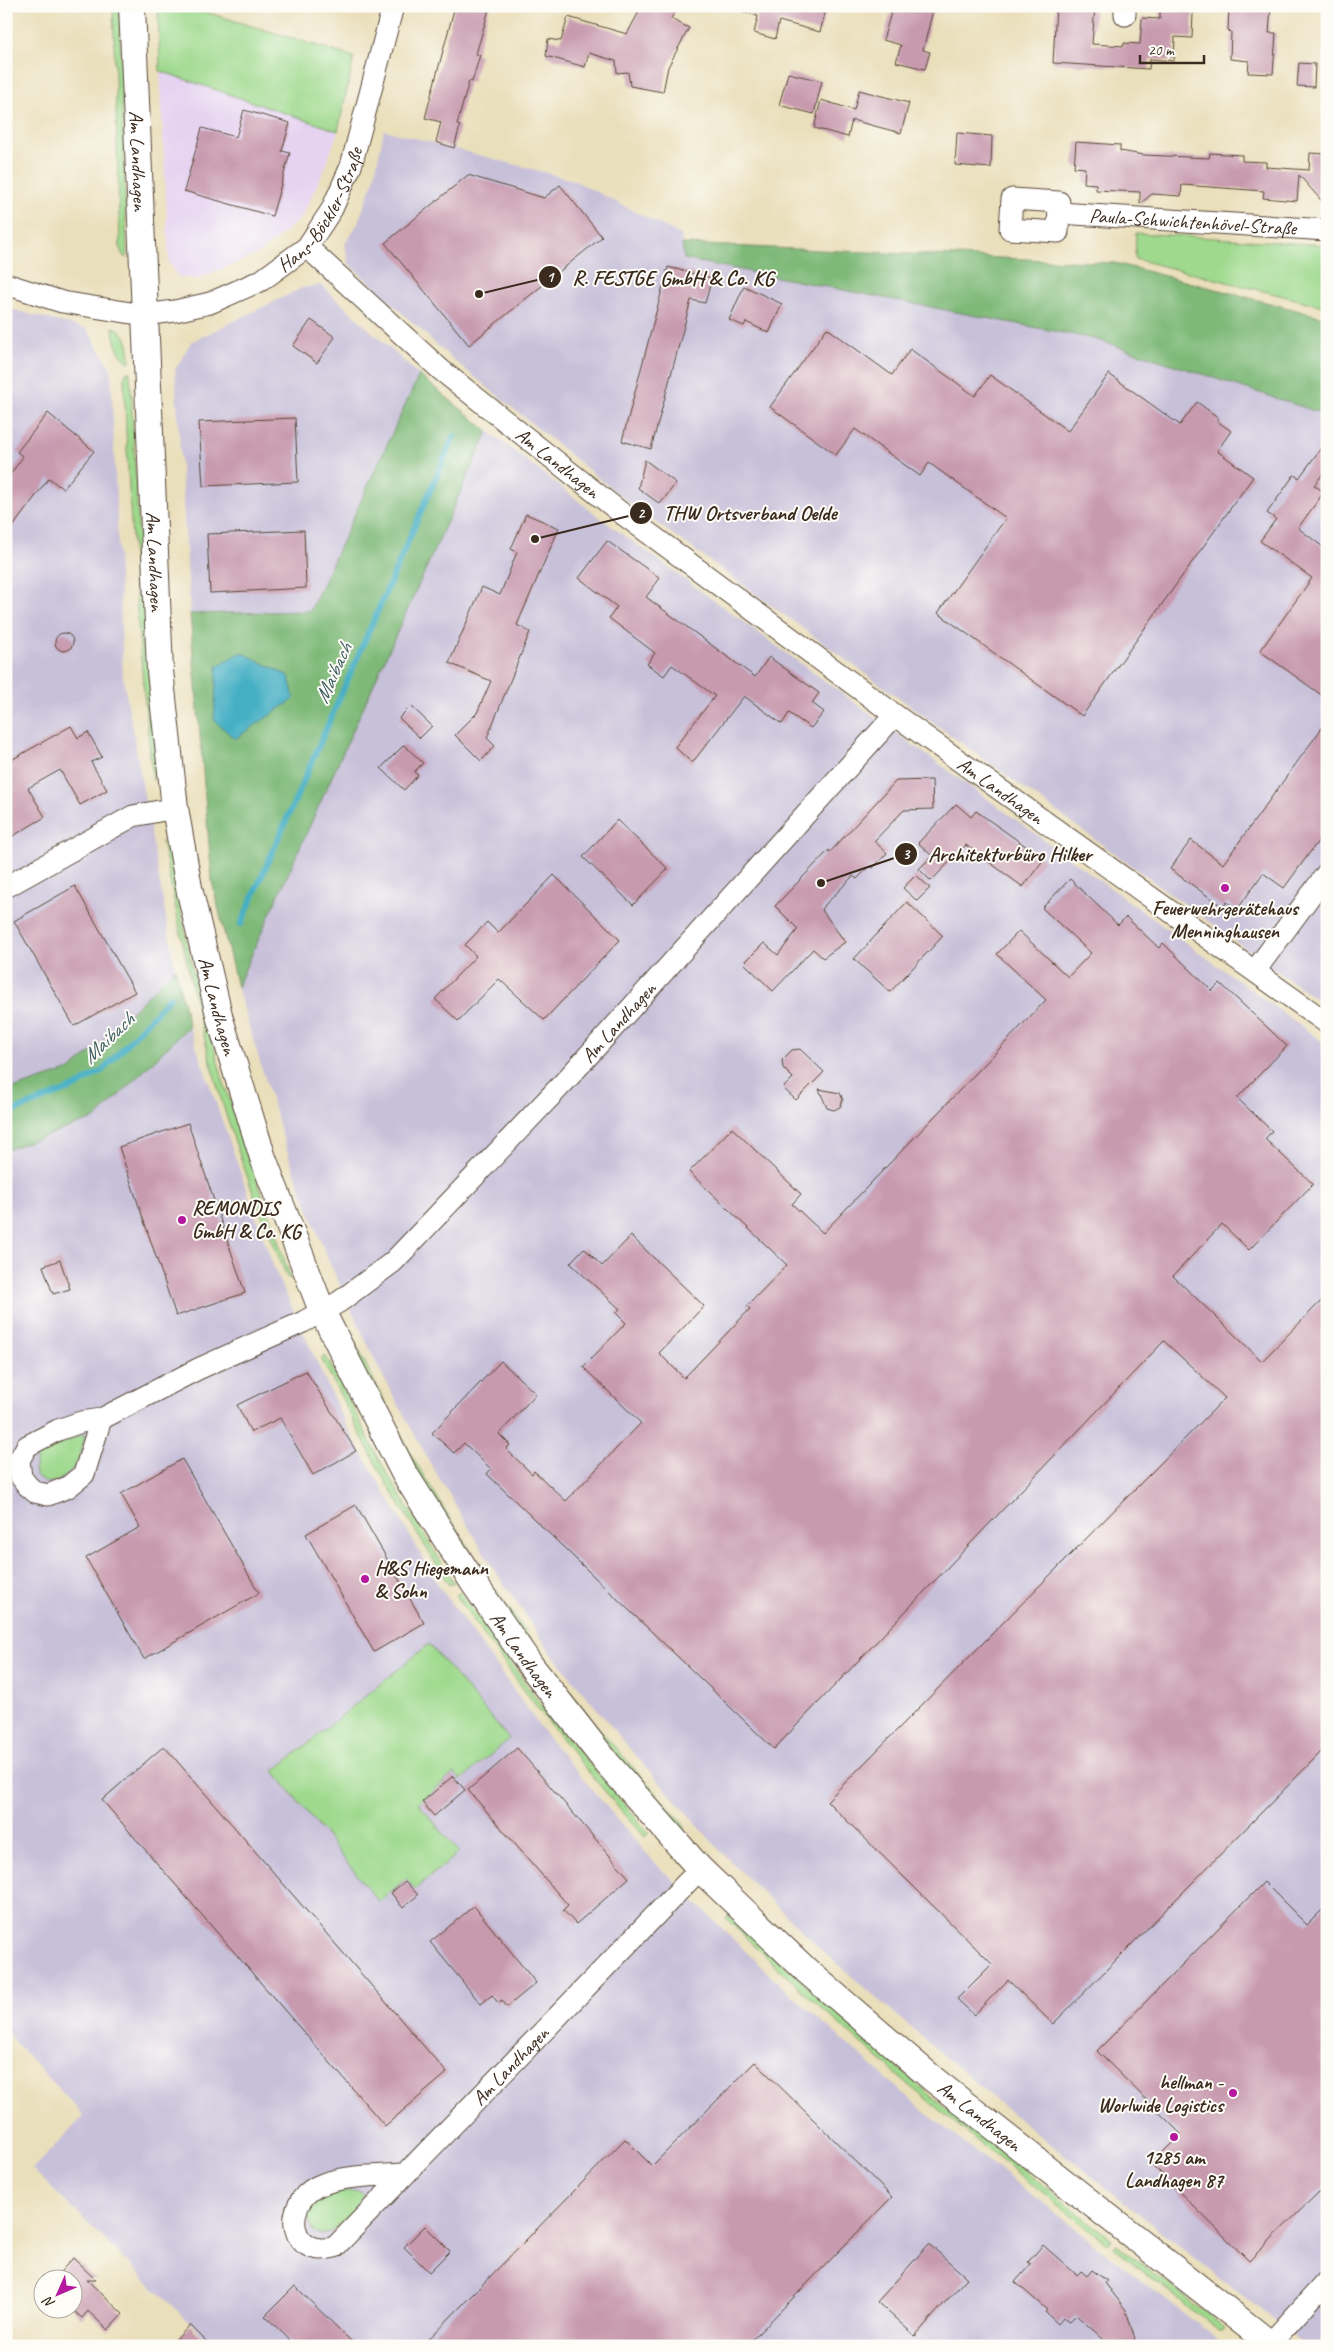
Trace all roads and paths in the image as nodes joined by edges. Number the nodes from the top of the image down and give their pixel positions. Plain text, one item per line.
1 (132, 6) edge
2 (393, 6) edge
3 (1059, 213) dead end
4 (1327, 230) edge
5 (307, 247) junction
6 (6, 284) edge
7 (144, 316) junction
8 (895, 715) junction
9 (175, 808) junction
10 (1327, 873) edge
11 (6, 887) edge
12 (1255, 971) junction
13 (1327, 1023) edge
14 (322, 1311) junction
15 (100, 1419) dead end
16 (700, 1869) junction
17 (403, 2174) junction
18 (1327, 2281) edge
19 (1270, 2345) edge

1 - 7 street, Am Landhagen
2 - 5 street, Hans-Böckler-Straße
3 - 4 street, Paula-Schwichtenhövel-Straße
5 - 7 street, Hans-Böckler-Straße
5 - 8 street, Am Landhagen
6 - 7 street
7 - 9 street, Am Landhagen
8 - 12 street, Am Landhagen
8 - 14 street, Am Landhagen
9 - 11 street
9 - 14 street, Am Landhagen
10 - 12 street
12 - 13 street, Am Landhagen
14 - 15 street, Am Landhagen
14 - 16 street, Am Landhagen
16 - 17 street, Am Landhagen
16 - 19 street, Am Landhagen
17 - 17 street, Am Landhagen
18 - 19 street

